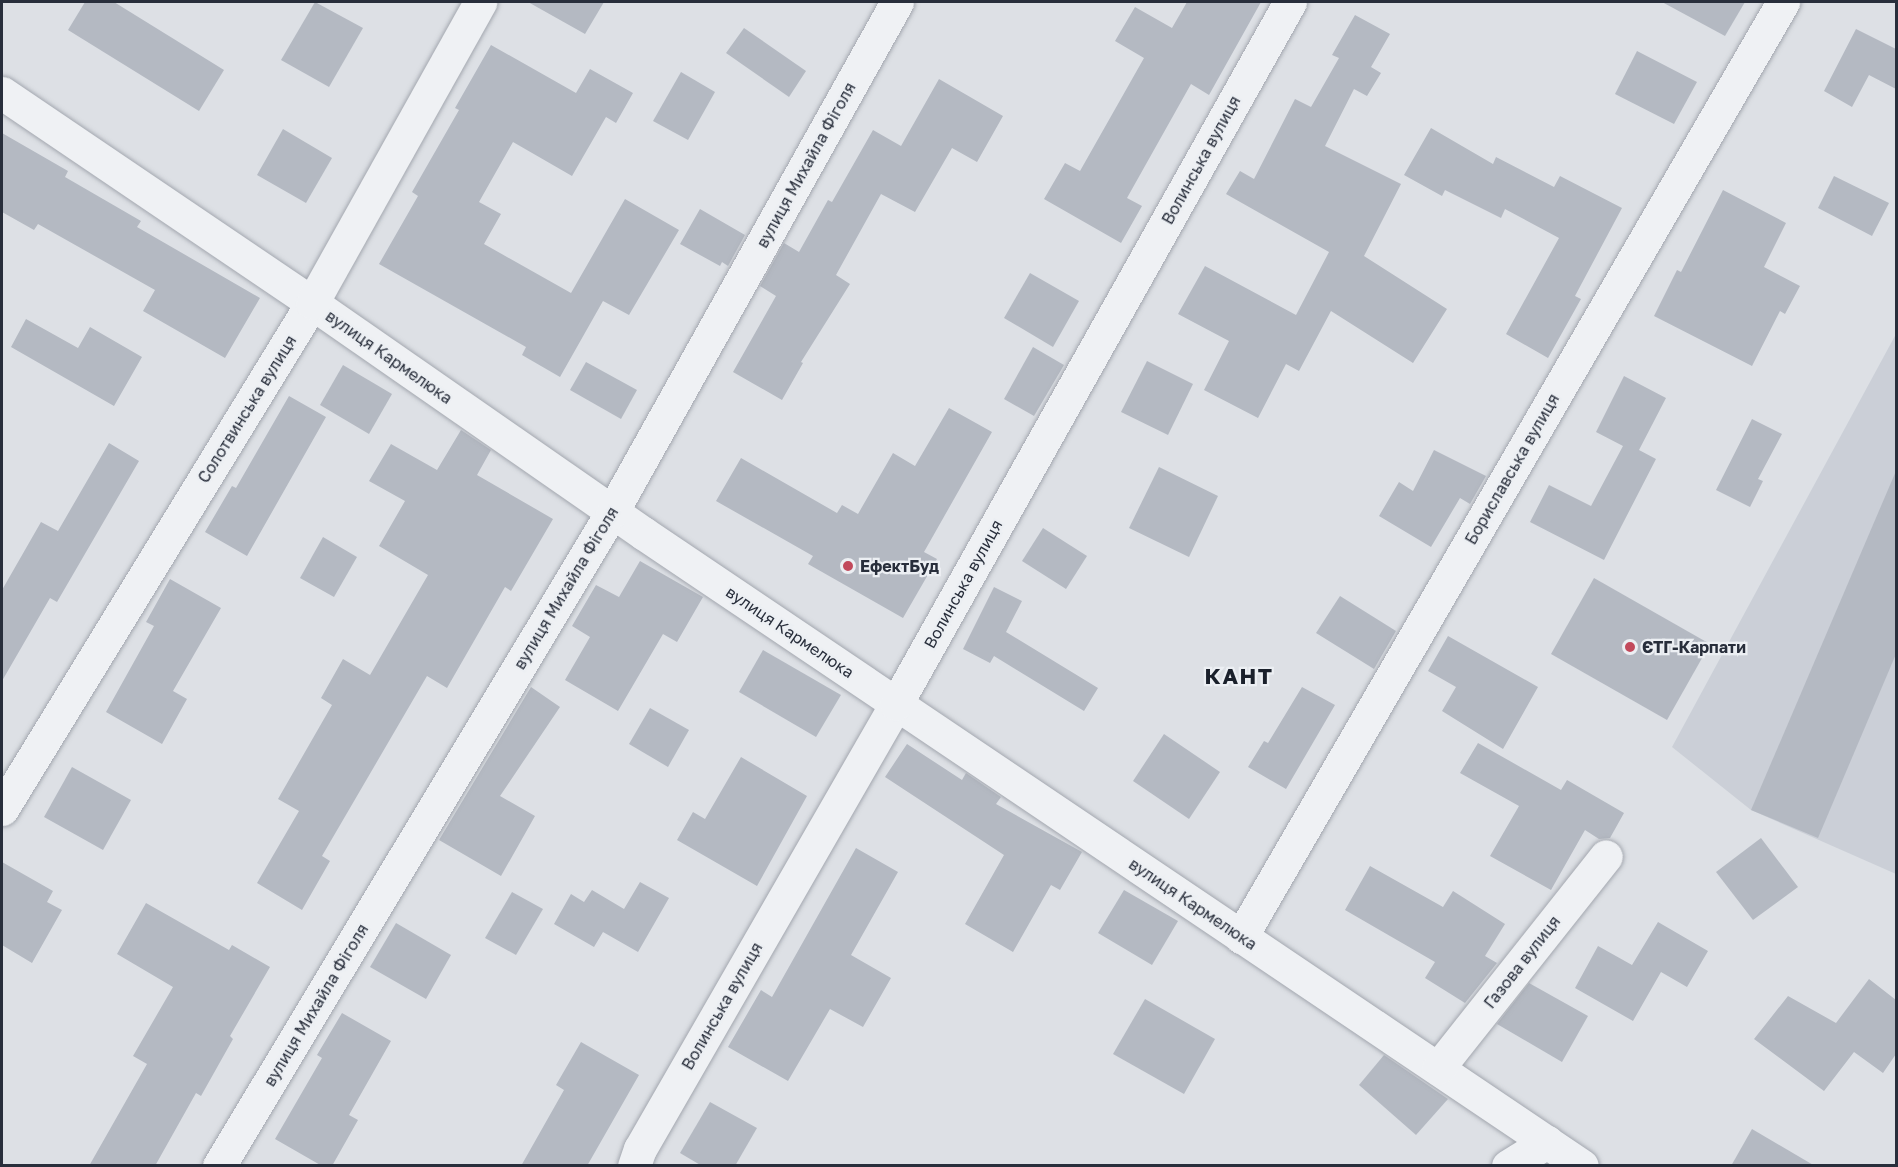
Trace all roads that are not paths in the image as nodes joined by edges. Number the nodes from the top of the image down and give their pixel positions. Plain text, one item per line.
1 (480, 2) edge
2 (897, 2) edge
3 (1290, 2) edge
4 (1783, 2) edge
5 (2, 93) edge
6 (312, 303) junction
7 (612, 512) junction
8 (896, 704) junction
9 (2, 809) edge
10 (1606, 856) dead end
11 (1241, 937) junction
12 (1438, 1068) junction
13 (1546, 1142) junction
14 (219, 1166) edge
15 (634, 1166) edge
16 (1508, 1166) edge
17 (1582, 1166) edge

1 - 6 street, Солотвинська вулиця
2 - 7 street, вулиця Михайла Фіголя
3 - 8 street, Волинська вулиця
4 - 11 street, Бориславська вулиця
5 - 6 street, вулиця Кармелюка
6 - 7 street, вулиця Кармелюка
6 - 9 street, Солотвинська вулиця
7 - 8 street, вулиця Кармелюка
7 - 14 street, вулиця Михайла Фіголя
8 - 11 street, вулиця Кармелюка
8 - 15 street, Волинська вулиця
10 - 12 street, Газова вулиця
11 - 12 street, вулиця Кармелюка
12 - 13 street, вулиця Кармелюка
13 - 16 street
13 - 17 street, вулиця Кармелюка

